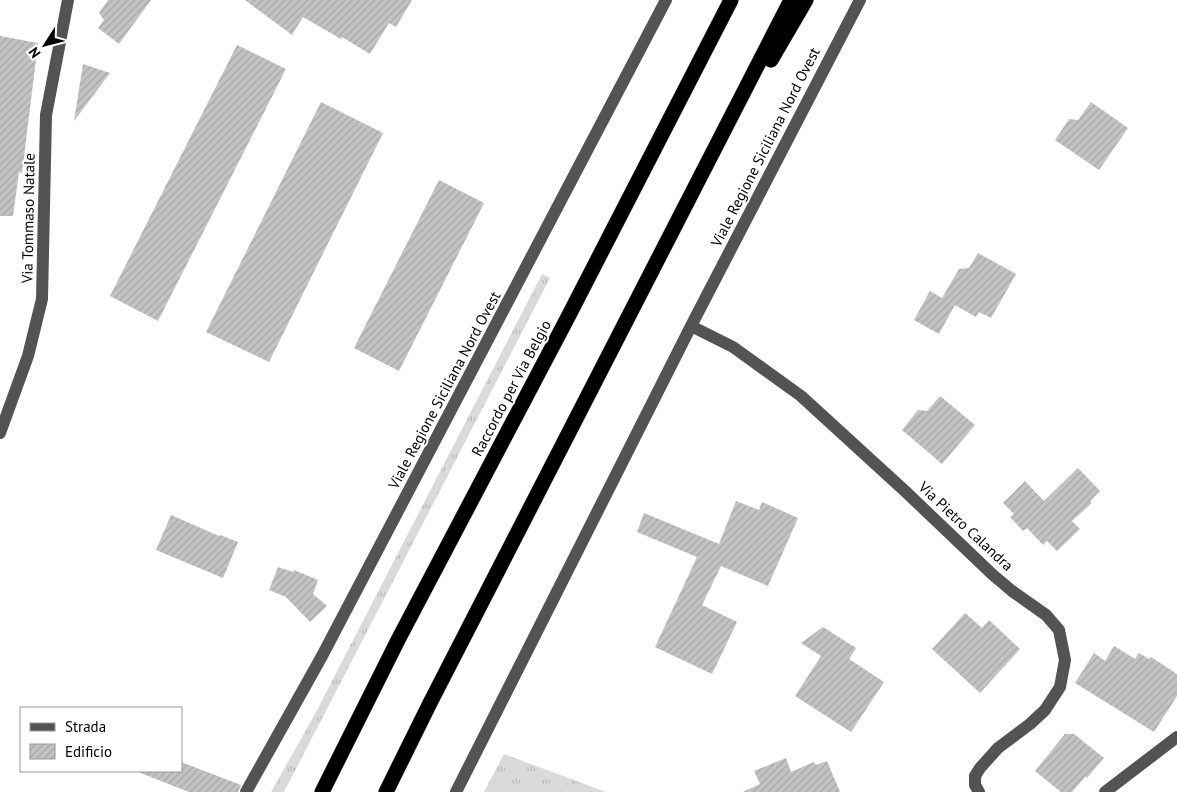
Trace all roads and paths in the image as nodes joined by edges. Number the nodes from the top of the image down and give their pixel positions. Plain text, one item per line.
1 (68, 0) edge
2 (666, 0) edge
3 (731, 0) edge
4 (791, 0) edge
5 (806, 0) edge
6 (860, 0) edge
7 (696, 188) junction
8 (691, 326) junction
9 (0, 433) edge
10 (1177, 737) edge
11 (246, 792) edge
12 (322, 792) edge
13 (386, 792) edge
14 (456, 792) edge
15 (979, 792) edge
16 (1105, 792) edge

1 - 9 street, Via Tommaso Natale
2 - 11 street, Viale Regione Siciliana Nord Ovest
3 - 12 highway, Raccordo per Via Belgio
4 - 7 highway
5 - 7 highway
6 - 8 street, Viale Regione Siciliana Nord Ovest
7 - 13 highway
8 - 14 street, Viale Regione Siciliana Nord Ovest
8 - 15 street, Via Pietro Calandra
10 - 16 street

